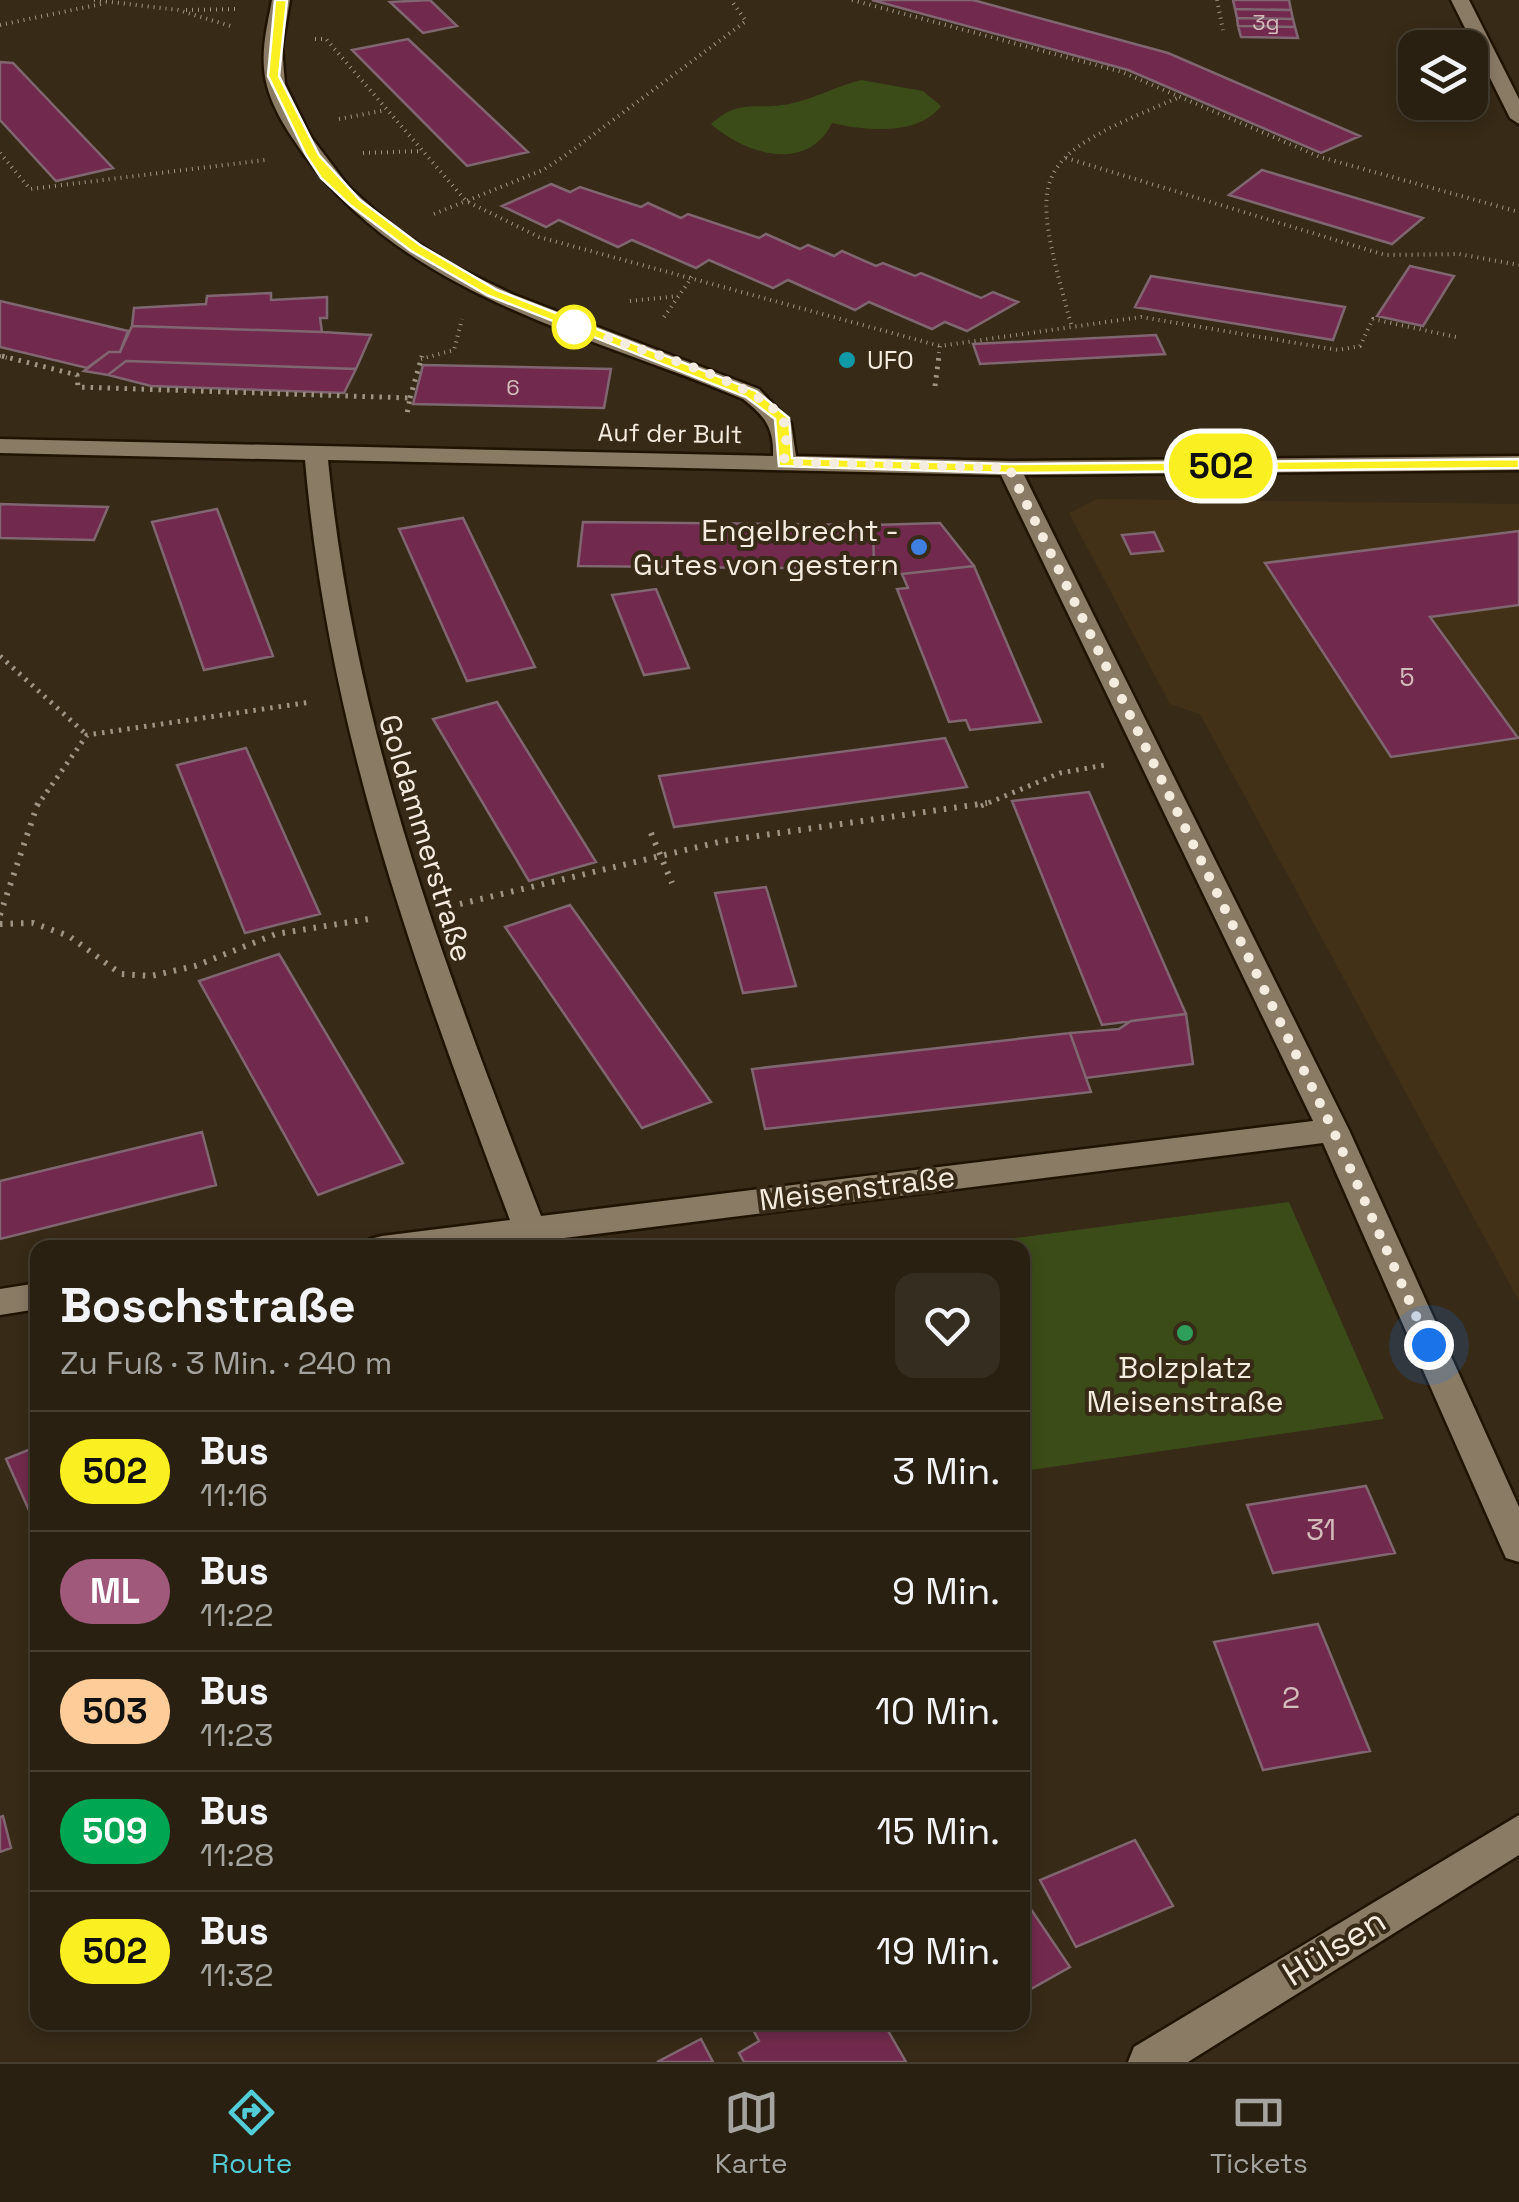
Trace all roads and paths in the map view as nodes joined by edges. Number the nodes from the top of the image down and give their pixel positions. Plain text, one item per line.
1 (94, 0) edge
2 (225, 0) edge
3 (731, 0) edge
4 (852, 0) edge
5 (1217, 0) edge
6 (1460, 0) edge
7 (111, 1) edge
8 (280, 4) edge
9 (223, 9) junction
10 (178, 10) junction
11 (0, 26) edge
12 (1223, 30) dead end
13 (274, 39) junction
14 (1180, 97) junction
15 (1519, 118) edge
16 (0, 153) edge
17 (312, 155) junction
18 (1066, 158) junction
19 (466, 201) junction
20 (1519, 212) edge
21 (392, 231) junction
22 (1519, 265) edge
23 (513, 302) junction
24 (1072, 324) junction
25 (1456, 337) dead end
26 (940, 346) junction
27 (0, 356) edge
28 (934, 386) dead end
29 (410, 398) junction
30 (0, 446) edge
31 (316, 454) junction
32 (398, 456) junction
33 (784, 462) junction
34 (1519, 463) edge
35 (1009, 468) junction
36 (0, 656) edge
37 (349, 697) junction
38 (87, 734) junction
39 (1151, 757) junction
40 (651, 833) dead end
41 (662, 859) junction
42 (672, 883) dead end
43 (409, 912) junction
44 (0, 915) edge
45 (0, 924) edge
46 (1333, 1130) junction
47 (529, 1227) junction
48 (438, 1240) edge
49 (30, 1297) edge
50 (0, 1302) edge
51 (1505, 1482) edge
52 (1519, 1548) edge
53 (1519, 1833) edge
54 (1149, 2062) edge

1 - 7 path
2 - 9 path
3 - 19 path
4 - 14 path
5 - 12 path
6 - 15 street
7 - 10 path
7 - 11 path
8 - 9 path
8 - 13 street
9 - 10 path
10 - 13 path
13 - 17 street
13 - 19 path
14 - 18 path
14 - 20 path
16 - 17 path
17 - 21 street
18 - 22 path
18 - 24 path
19 - 21 path
19 - 26 path
21 - 23 street
23 - 29 path
23 - 33 street
24 - 25 path
24 - 26 path
26 - 28 path
27 - 29 path
29 - 32 path
30 - 31 street, Auf der Bult
31 - 32 street, Auf der Bult
31 - 37 street, Goldammerstraße
32 - 33 street, Auf der Bult
33 - 35 street, Auf der Bult
34 - 35 street, Auf der Bult
35 - 39 street
36 - 38 path
37 - 38 path
37 - 43 street, Goldammerstraße
38 - 44 path
39 - 41 path
39 - 46 street
40 - 41 path
41 - 42 path
41 - 43 path
43 - 45 path
43 - 47 street, Goldammerstraße
46 - 47 street, Meisenstraße
46 - 51 street
47 - 48 street, Meisenstraße
49 - 50 street
51 - 52 street
53 - 54 street, Hülsen

